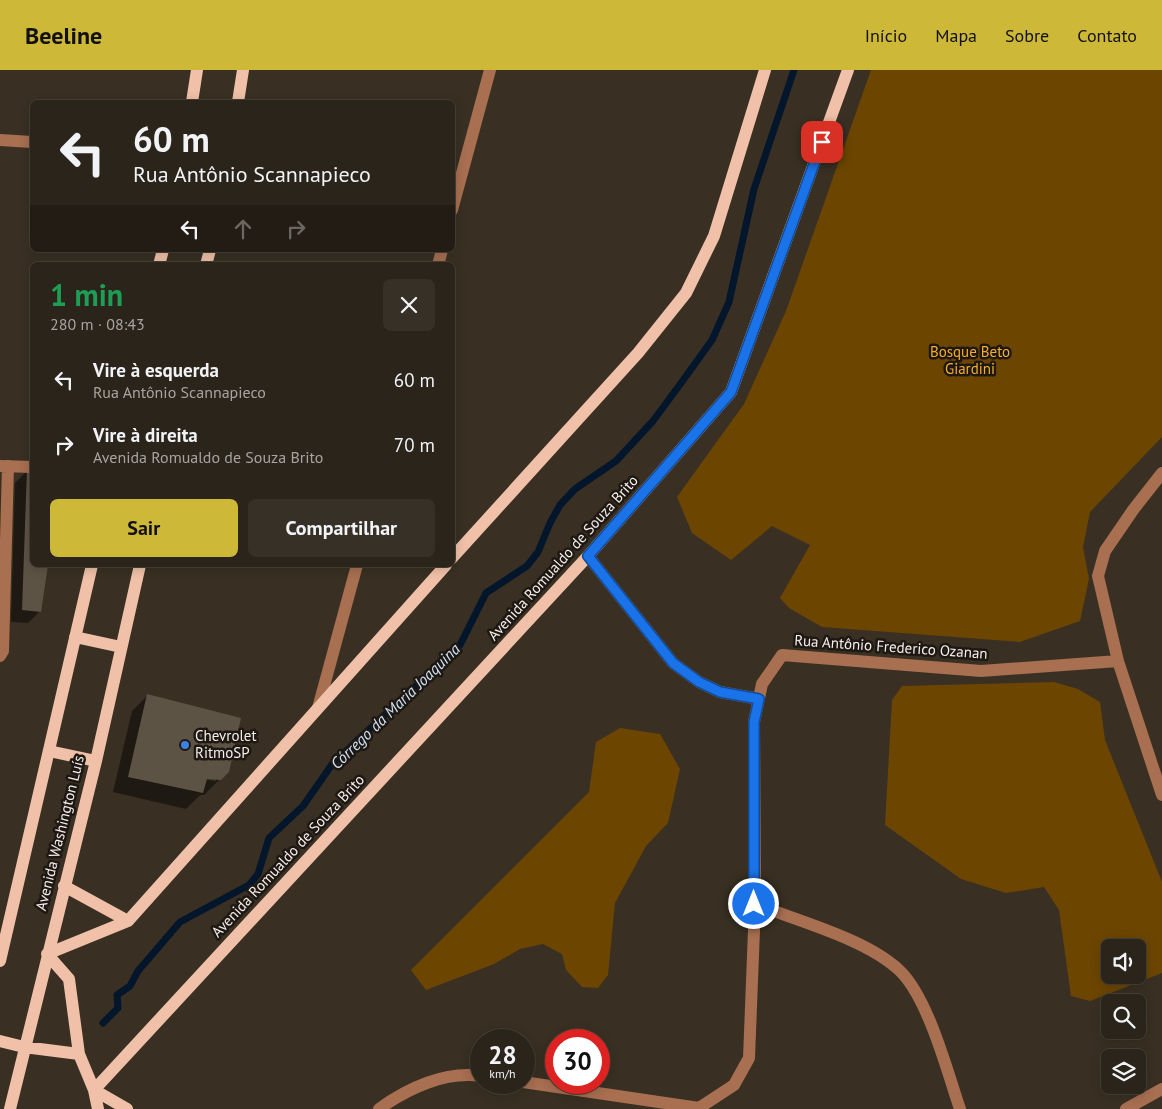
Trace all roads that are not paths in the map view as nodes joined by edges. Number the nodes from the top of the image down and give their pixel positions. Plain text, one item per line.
1 (197, 70) edge
2 (243, 70) edge
3 (490, 70) edge
4 (765, 70) edge
5 (848, 70) edge
6 (192, 100) edge
7 (238, 100) edge
8 (0, 140) edge
9 (30, 142) edge
10 (455, 199) edge
11 (4, 466) edge
12 (30, 467) edge
13 (1162, 473) edge
14 (455, 553) edge
15 (588, 556) junction
16 (92, 567) edge
17 (140, 567) edge
18 (356, 567) edge
19 (444, 567) edge
20 (75, 637) junction
21 (121, 647) junction
22 (0, 656) edge
23 (1118, 661) junction
24 (759, 699) junction
25 (318, 708) junction
26 (49, 751) junction
27 (96, 761) junction
28 (1162, 795) edge
29 (64, 886) junction
30 (754, 904) junction
31 (128, 921) junction
32 (47, 954) junction
33 (0, 962) edge
34 (0, 1041) edge
35 (24, 1047) junction
36 (79, 1054) junction
37 (470, 1077) edge
38 (535, 1084) edge
39 (1162, 1089) edge
40 (94, 1090) junction
41 (10, 1109) edge
42 (98, 1109) edge
43 (127, 1109) edge
44 (379, 1109) edge
45 (960, 1109) edge
46 (1126, 1109) edge

1 - 6 main road
2 - 7 main road
3 - 10 street
4 - 14 main road
5 - 15 main road, Avenida Romualdo de Souza Brito
8 - 9 street
11 - 12 street
11 - 22 street
13 - 23 street
15 - 24 street
15 - 40 main road, Avenida Romualdo de Souza Brito
16 - 20 main road, Avenida Washington Luís
17 - 21 main road, Avenida Washington Luís
18 - 25 street
19 - 25 main road
20 - 21 main road
20 - 26 main road, Avenida Washington Luís
21 - 27 main road, Avenida Washington Luís
23 - 24 street, Rua Antônio Frederico Ozanan
23 - 28 street
24 - 30 street, Rua Antônio Frederico Ozanan
25 - 31 main road
26 - 27 main road
26 - 33 main road, Avenida Washington Luís
27 - 29 main road, Avenida Washington Luís
29 - 31 main road
29 - 32 main road, Avenida Washington Luís
30 - 38 street, Rua Antônio Frederico Ozanan
30 - 45 street
31 - 32 main road
32 - 35 main road, Avenida Washington Luís
32 - 36 main road
34 - 35 main road
35 - 36 main road
35 - 41 main road, Avenida Washington Luís
36 - 40 main road
37 - 44 street
39 - 46 street
40 - 42 main road
40 - 43 main road

